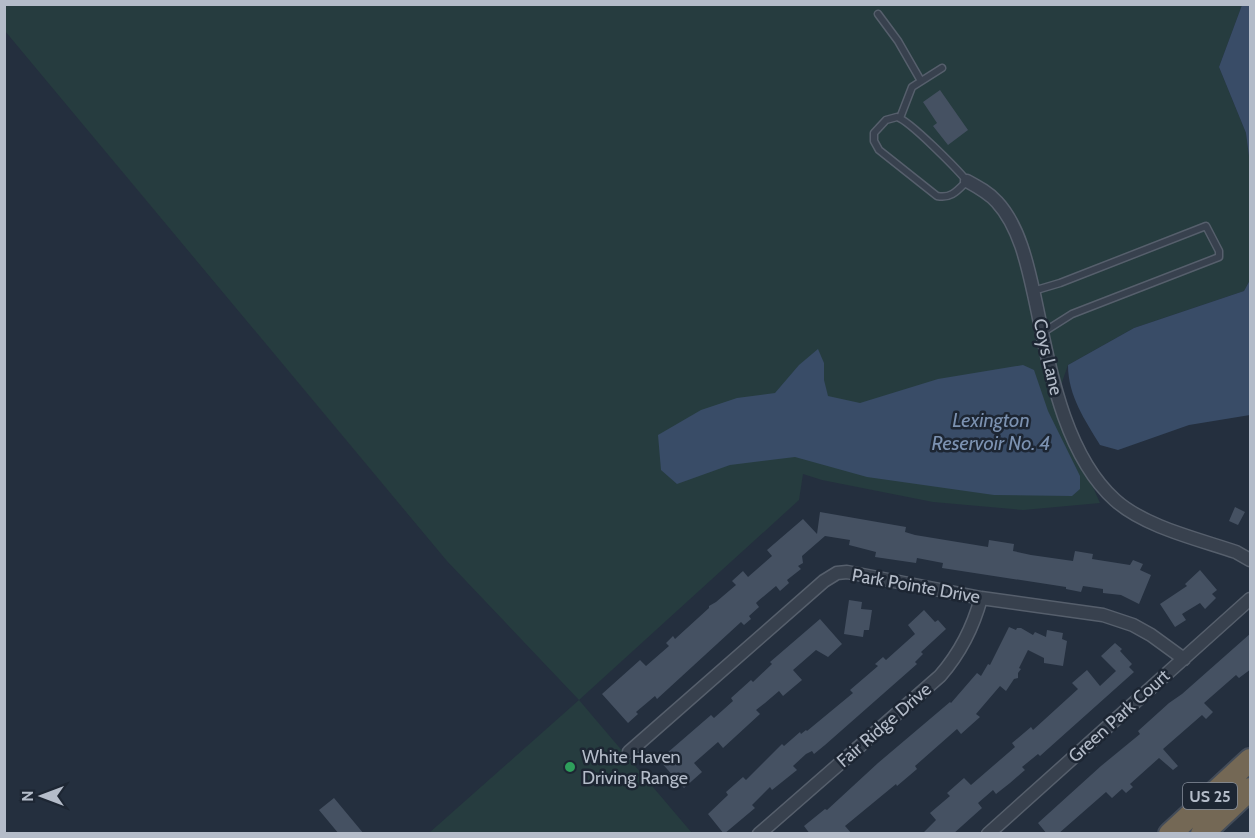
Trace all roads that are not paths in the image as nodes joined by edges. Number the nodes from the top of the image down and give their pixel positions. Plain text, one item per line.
1 (878, 14) dead end
2 (942, 68) dead end
3 (921, 81) junction
4 (900, 118) junction
5 (967, 181) junction
6 (1033, 291) junction
7 (1042, 333) junction
8 (1251, 560) edge
9 (981, 598) junction
10 (1251, 599) edge
11 (1184, 659) junction
12 (629, 752) dead end
13 (1251, 760) edge
14 (1251, 789) edge
15 (759, 834) edge
16 (988, 834) edge
17 (1170, 834) edge
18 (1202, 834) edge

1 - 3 lane
2 - 3 lane
3 - 4 lane
4 - 5 lane
4 - 5 lane
5 - 6 street, Coys Lane
6 - 7 street, Coys Lane
6 - 7 lane
7 - 8 street, Coys Lane
9 - 11 street, Park Pointe Drive
9 - 12 street, Park Pointe Drive
9 - 15 street, Fair Ridge Drive
10 - 11 street, Green Park Court
11 - 16 street, Green Park Court
13 - 17 highway, US 25
14 - 18 highway, US 25

